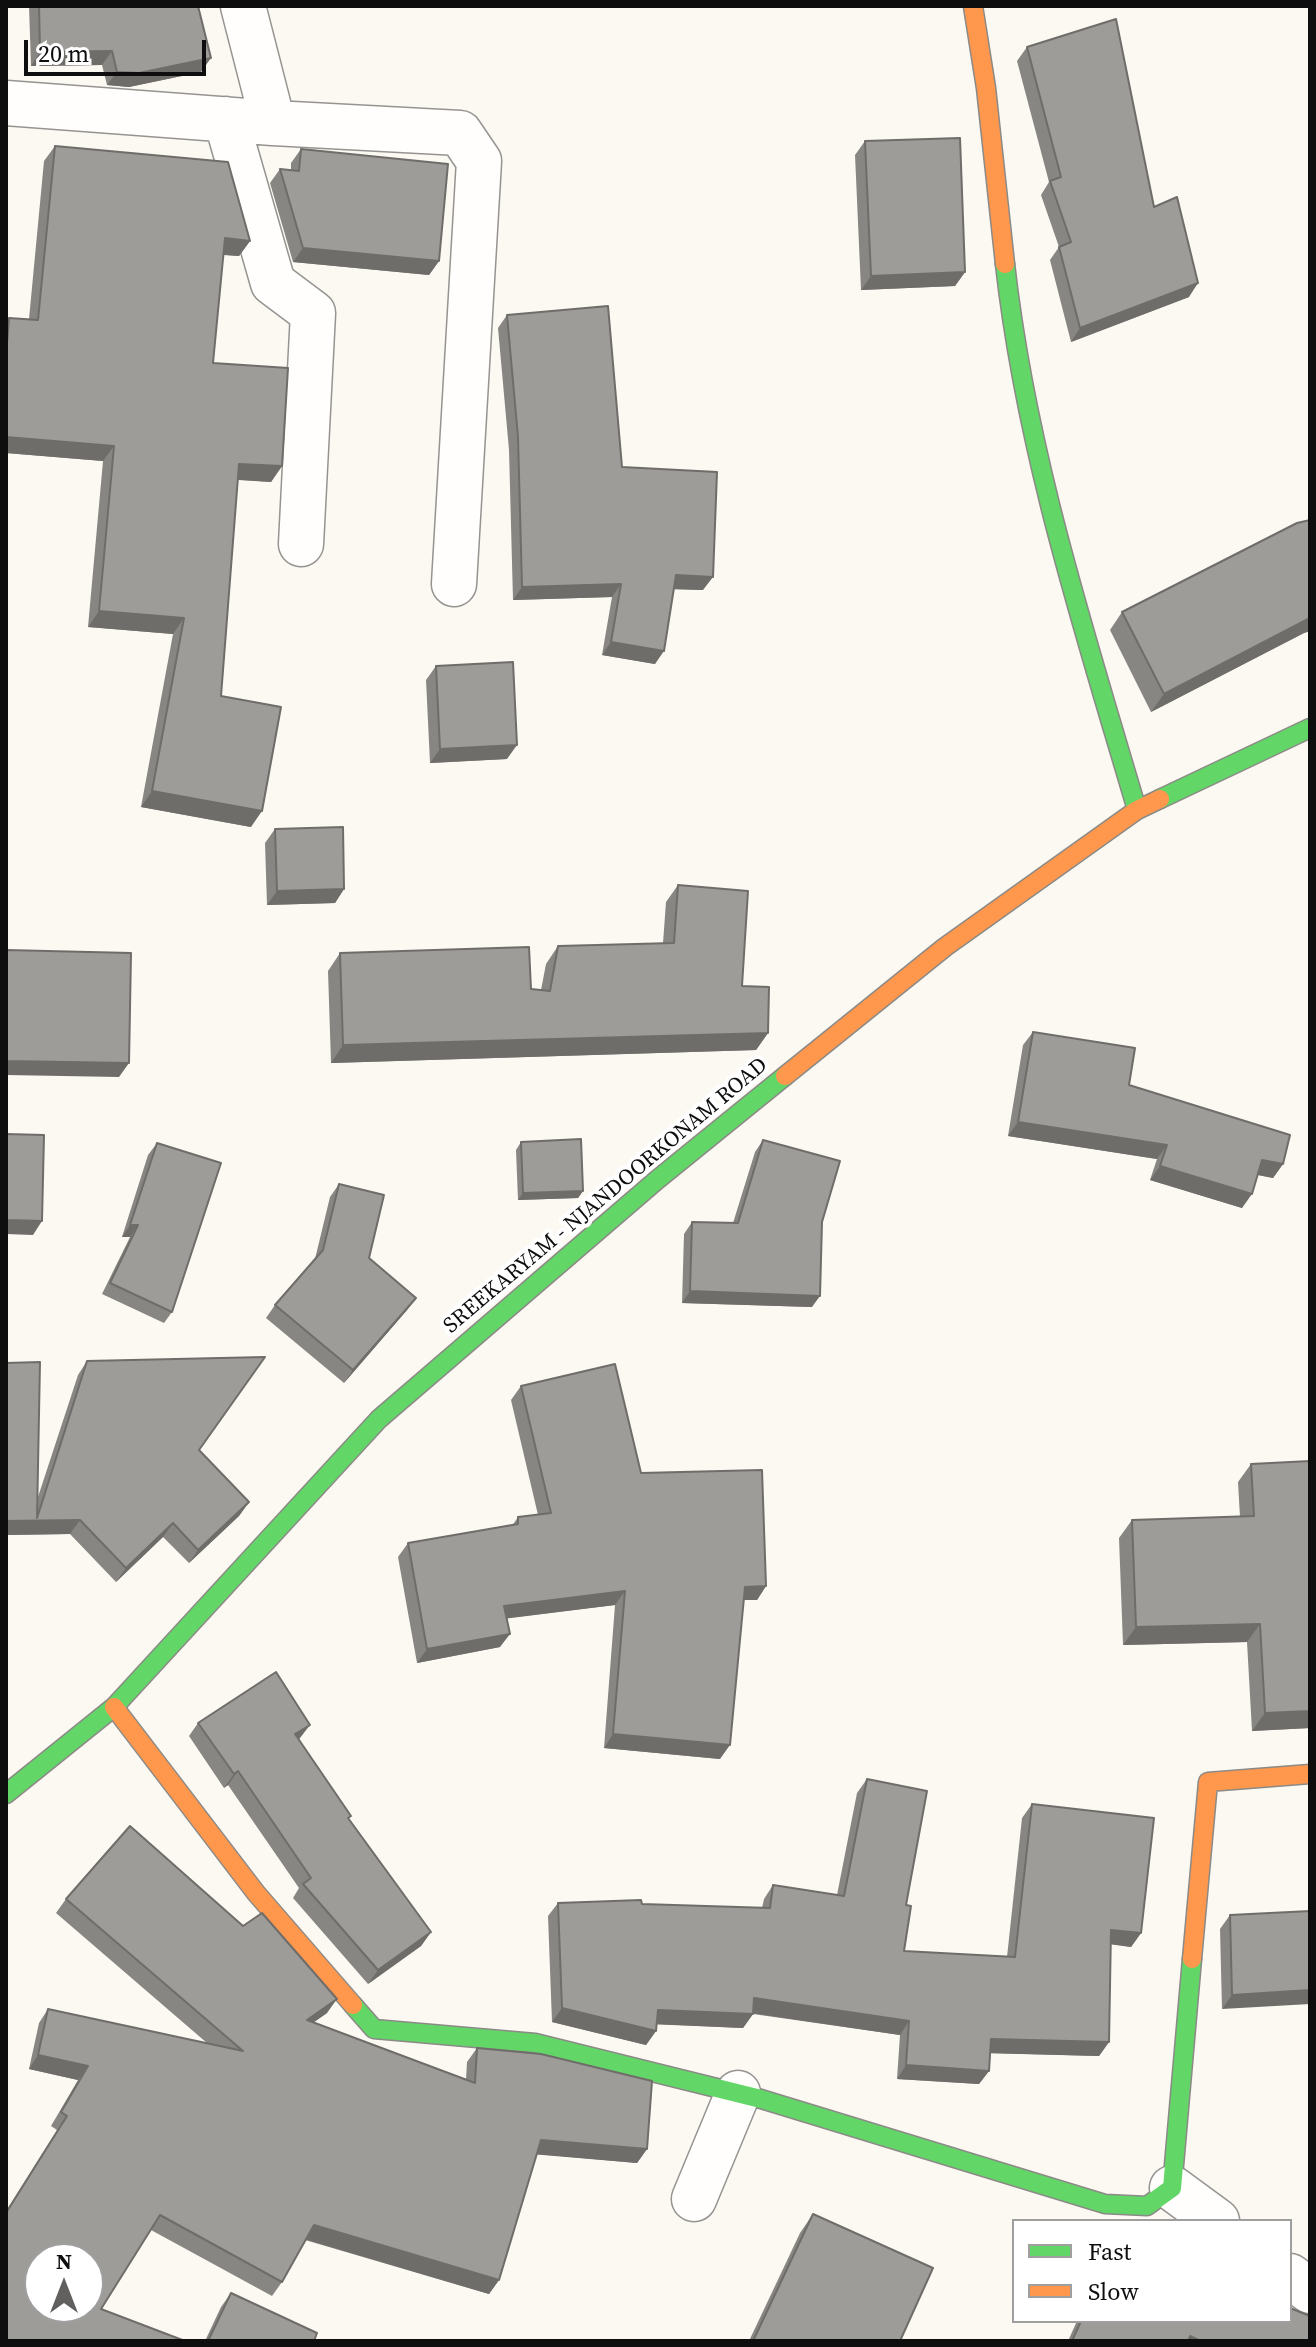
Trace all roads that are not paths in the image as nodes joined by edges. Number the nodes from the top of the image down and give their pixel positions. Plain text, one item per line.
1 (243, 6) edge
2 (973, 6) edge
3 (6, 103) edge
4 (226, 119) junction
5 (273, 123) junction
6 (301, 544) dead end
7 (454, 584) dead end
8 (1310, 728) edge
9 (1137, 810) junction
10 (114, 1707) junction
11 (1310, 1774) edge
12 (6, 1794) edge
13 (738, 2093) junction
14 (1172, 2188) junction
15 (694, 2199) dead end
16 (1214, 2219) edge
17 (1292, 2278) edge
18 (1310, 2291) edge

1 - 5 street
2 - 9 street
3 - 4 street
4 - 5 street
4 - 6 street
5 - 7 street
8 - 9 street, SREEKARYAM - NJANDOORKONAM ROAD
9 - 10 street, SREEKARYAM - NJANDOORKONAM ROAD
10 - 12 street, SREEKARYAM - NJANDOORKONAM ROAD
10 - 13 street
11 - 14 street
13 - 14 street
13 - 15 street
14 - 16 street
17 - 18 street

